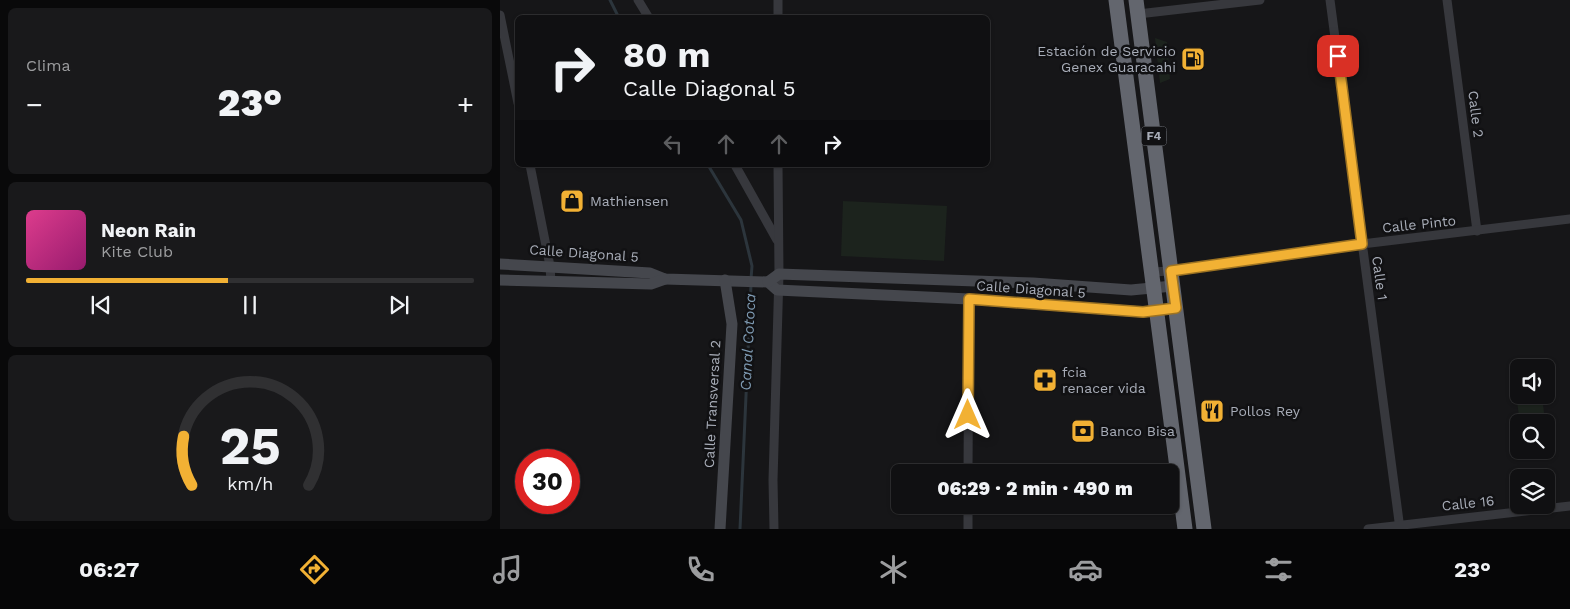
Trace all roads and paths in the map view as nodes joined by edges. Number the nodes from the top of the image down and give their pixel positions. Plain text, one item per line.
1 (638, 0) edge
2 (778, 0) edge
3 (1116, 0) edge
4 (1260, 0) edge
5 (1330, 0) edge
6 (1447, 0) edge
7 (1137, 7) edge
8 (500, 15) edge
9 (647, 15) edge
10 (778, 15) edge
11 (515, 88) edge
12 (530, 167) edge
13 (736, 167) edge
14 (778, 167) edge
15 (1570, 220) edge
16 (1477, 231) junction
17 (778, 242) junction
18 (1362, 244) junction
19 (500, 264) edge
20 (550, 266) junction
21 (1152, 272) junction
22 (779, 274) junction
23 (665, 278) junction
24 (1172, 279) junction
25 (500, 280) edge
26 (725, 280) junction
27 (551, 282) junction
28 (766, 282) junction
29 (1154, 289) junction
30 (778, 290) junction
31 (969, 299) junction
32 (1176, 308) junction
33 (1157, 311) junction
34 (968, 464) edge
35 (1570, 506) edge
36 (968, 514) edge
37 (1400, 527) edge
38 (720, 529) edge
39 (774, 529) edge
40 (968, 529) edge
41 (1185, 529) edge
42 (1204, 529) edge
43 (1368, 529) edge

1 - 9 street
2 - 10 street
3 - 21 highway, F4
4 - 7 street
5 - 18 street, Calle 1
6 - 16 street, Calle 2
7 - 24 highway, F4
8 - 11 street
12 - 20 street
13 - 17 street
14 - 17 street
15 - 16 street, Calle Pinto
16 - 18 street, Calle Pinto
17 - 22 street
18 - 24 street, Calle Pinto
18 - 37 street, Calle 1
19 - 20 street, Calle Diagonal 5
20 - 23 street, Calle Diagonal 5
20 - 27 street
21 - 24 street, Calle Pinto
21 - 29 highway, F4
22 - 28 street
22 - 29 street, Calle Diagonal 5
22 - 30 street
23 - 26 street, Calle Diagonal 5
23 - 27 street, Calle Diagonal 5
24 - 29 street, Calle Diagonal 5
24 - 32 highway, F4
25 - 27 street, Calle Diagonal 5
26 - 28 street, Calle Diagonal 5
26 - 38 street, Calle Transversal 2
28 - 30 street
29 - 33 highway, F4
30 - 31 street, Calle Diagonal 5
30 - 39 street
31 - 33 street, Calle Diagonal 5
31 - 34 street
32 - 33 street, Calle Diagonal 5
32 - 42 highway, F4
33 - 41 highway, F4
35 - 37 street, Calle 16
36 - 40 street
37 - 43 street, Calle 16

